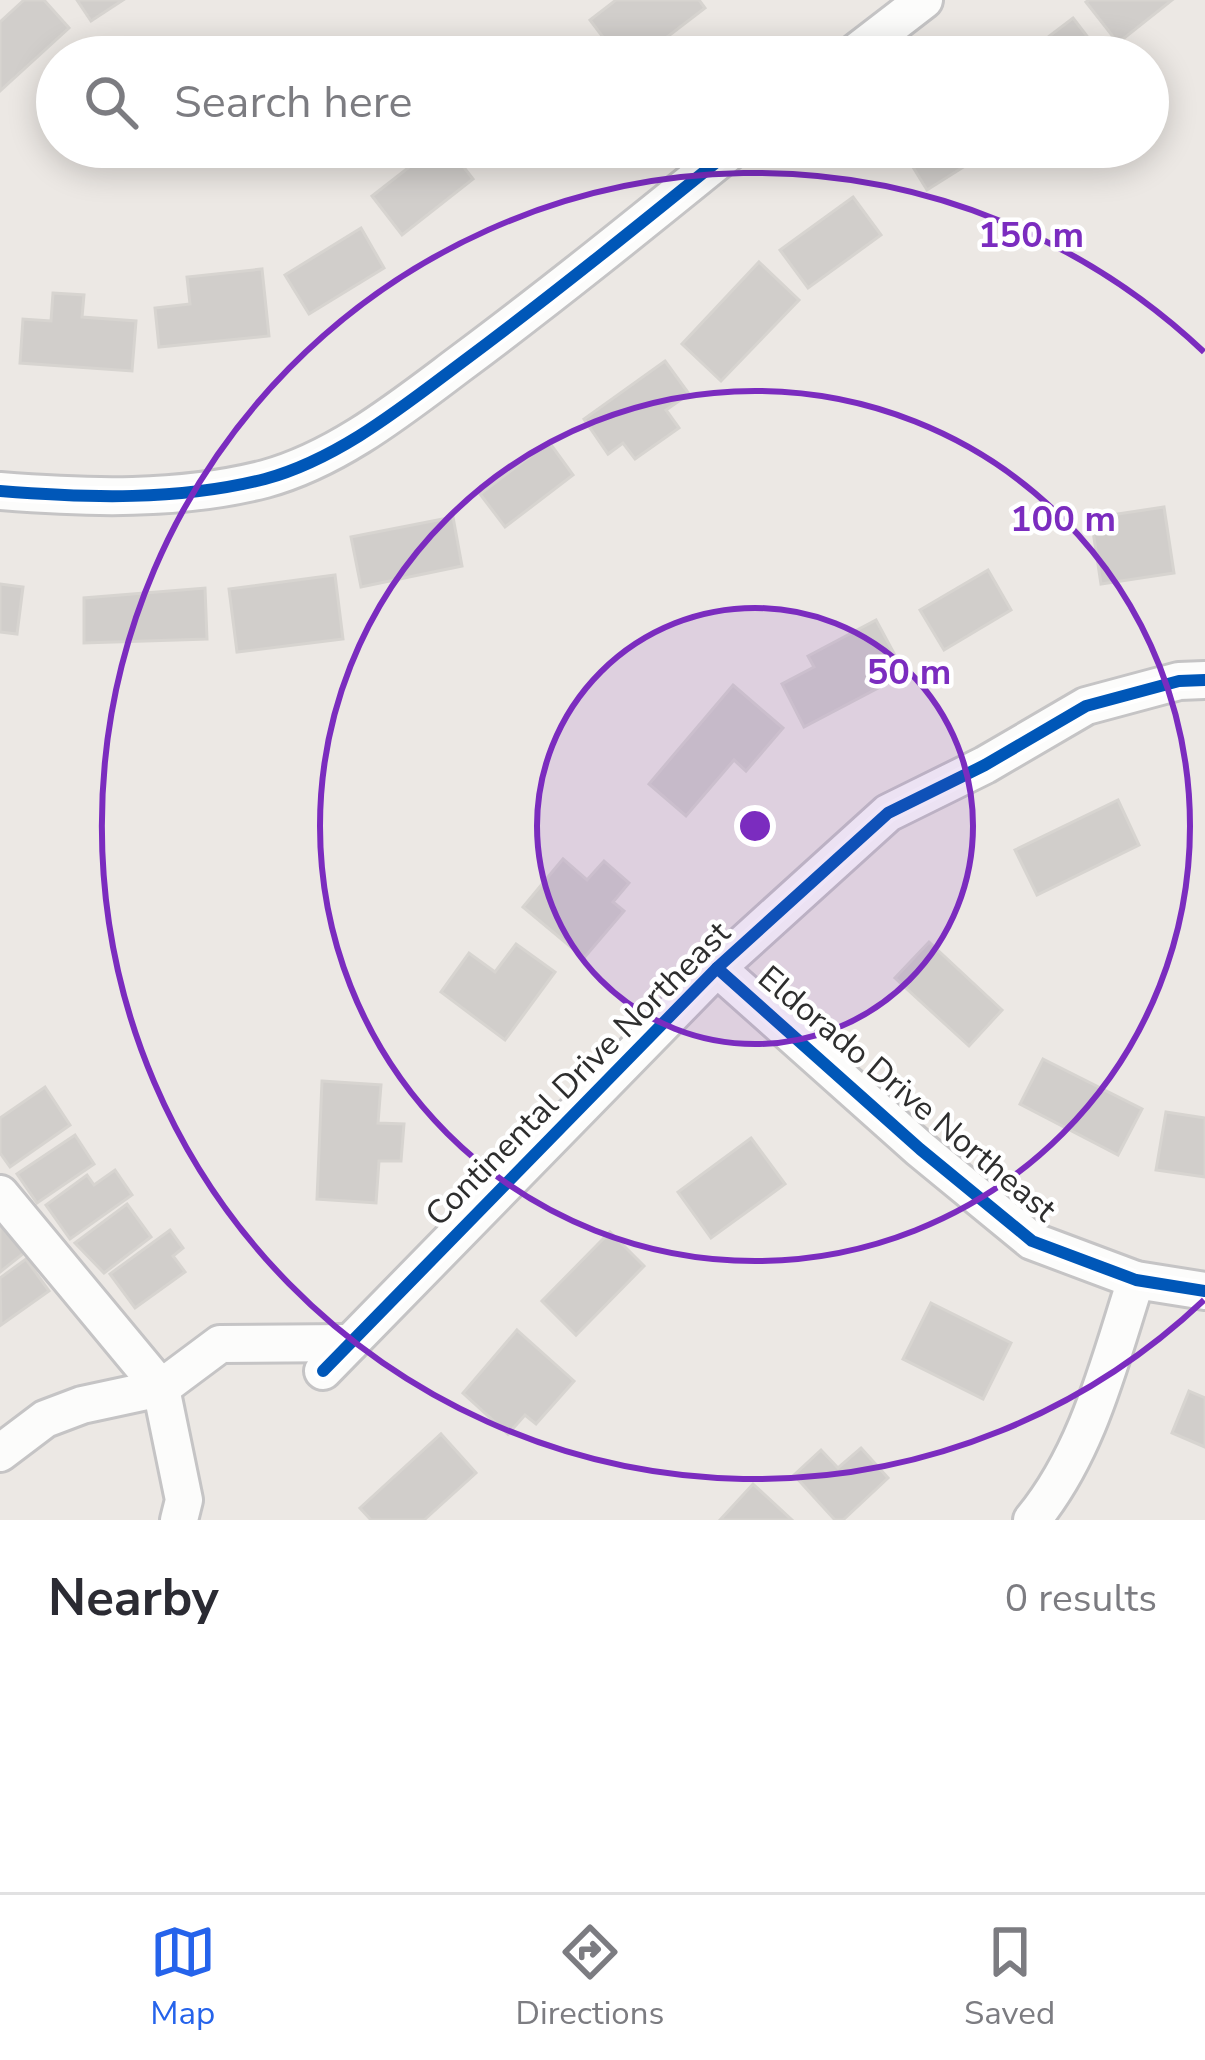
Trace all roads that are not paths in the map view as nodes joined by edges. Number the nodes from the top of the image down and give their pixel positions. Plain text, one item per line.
1 (924, 0) edge
2 (877, 36) edge
3 (709, 168) edge
4 (0, 490) edge
5 (1205, 680) edge
6 (717, 968) junction
7 (0, 1194) edge
8 (1136, 1280) junction
9 (1205, 1291) edge
10 (350, 1343) junction
11 (323, 1371) dead end
12 (161, 1388) junction
13 (0, 1454) edge
14 (179, 1520) edge
15 (1032, 1520) edge

1 - 2 street
3 - 4 street
5 - 6 street, Continental Drive Northeast
6 - 8 street, Eldorado Drive Northeast
6 - 10 street, Continental Drive Northeast
7 - 12 street
8 - 9 street, Eldorado Drive Northeast
8 - 15 street
10 - 11 street, Continental Drive Northeast
10 - 12 street
12 - 13 street
12 - 14 street

